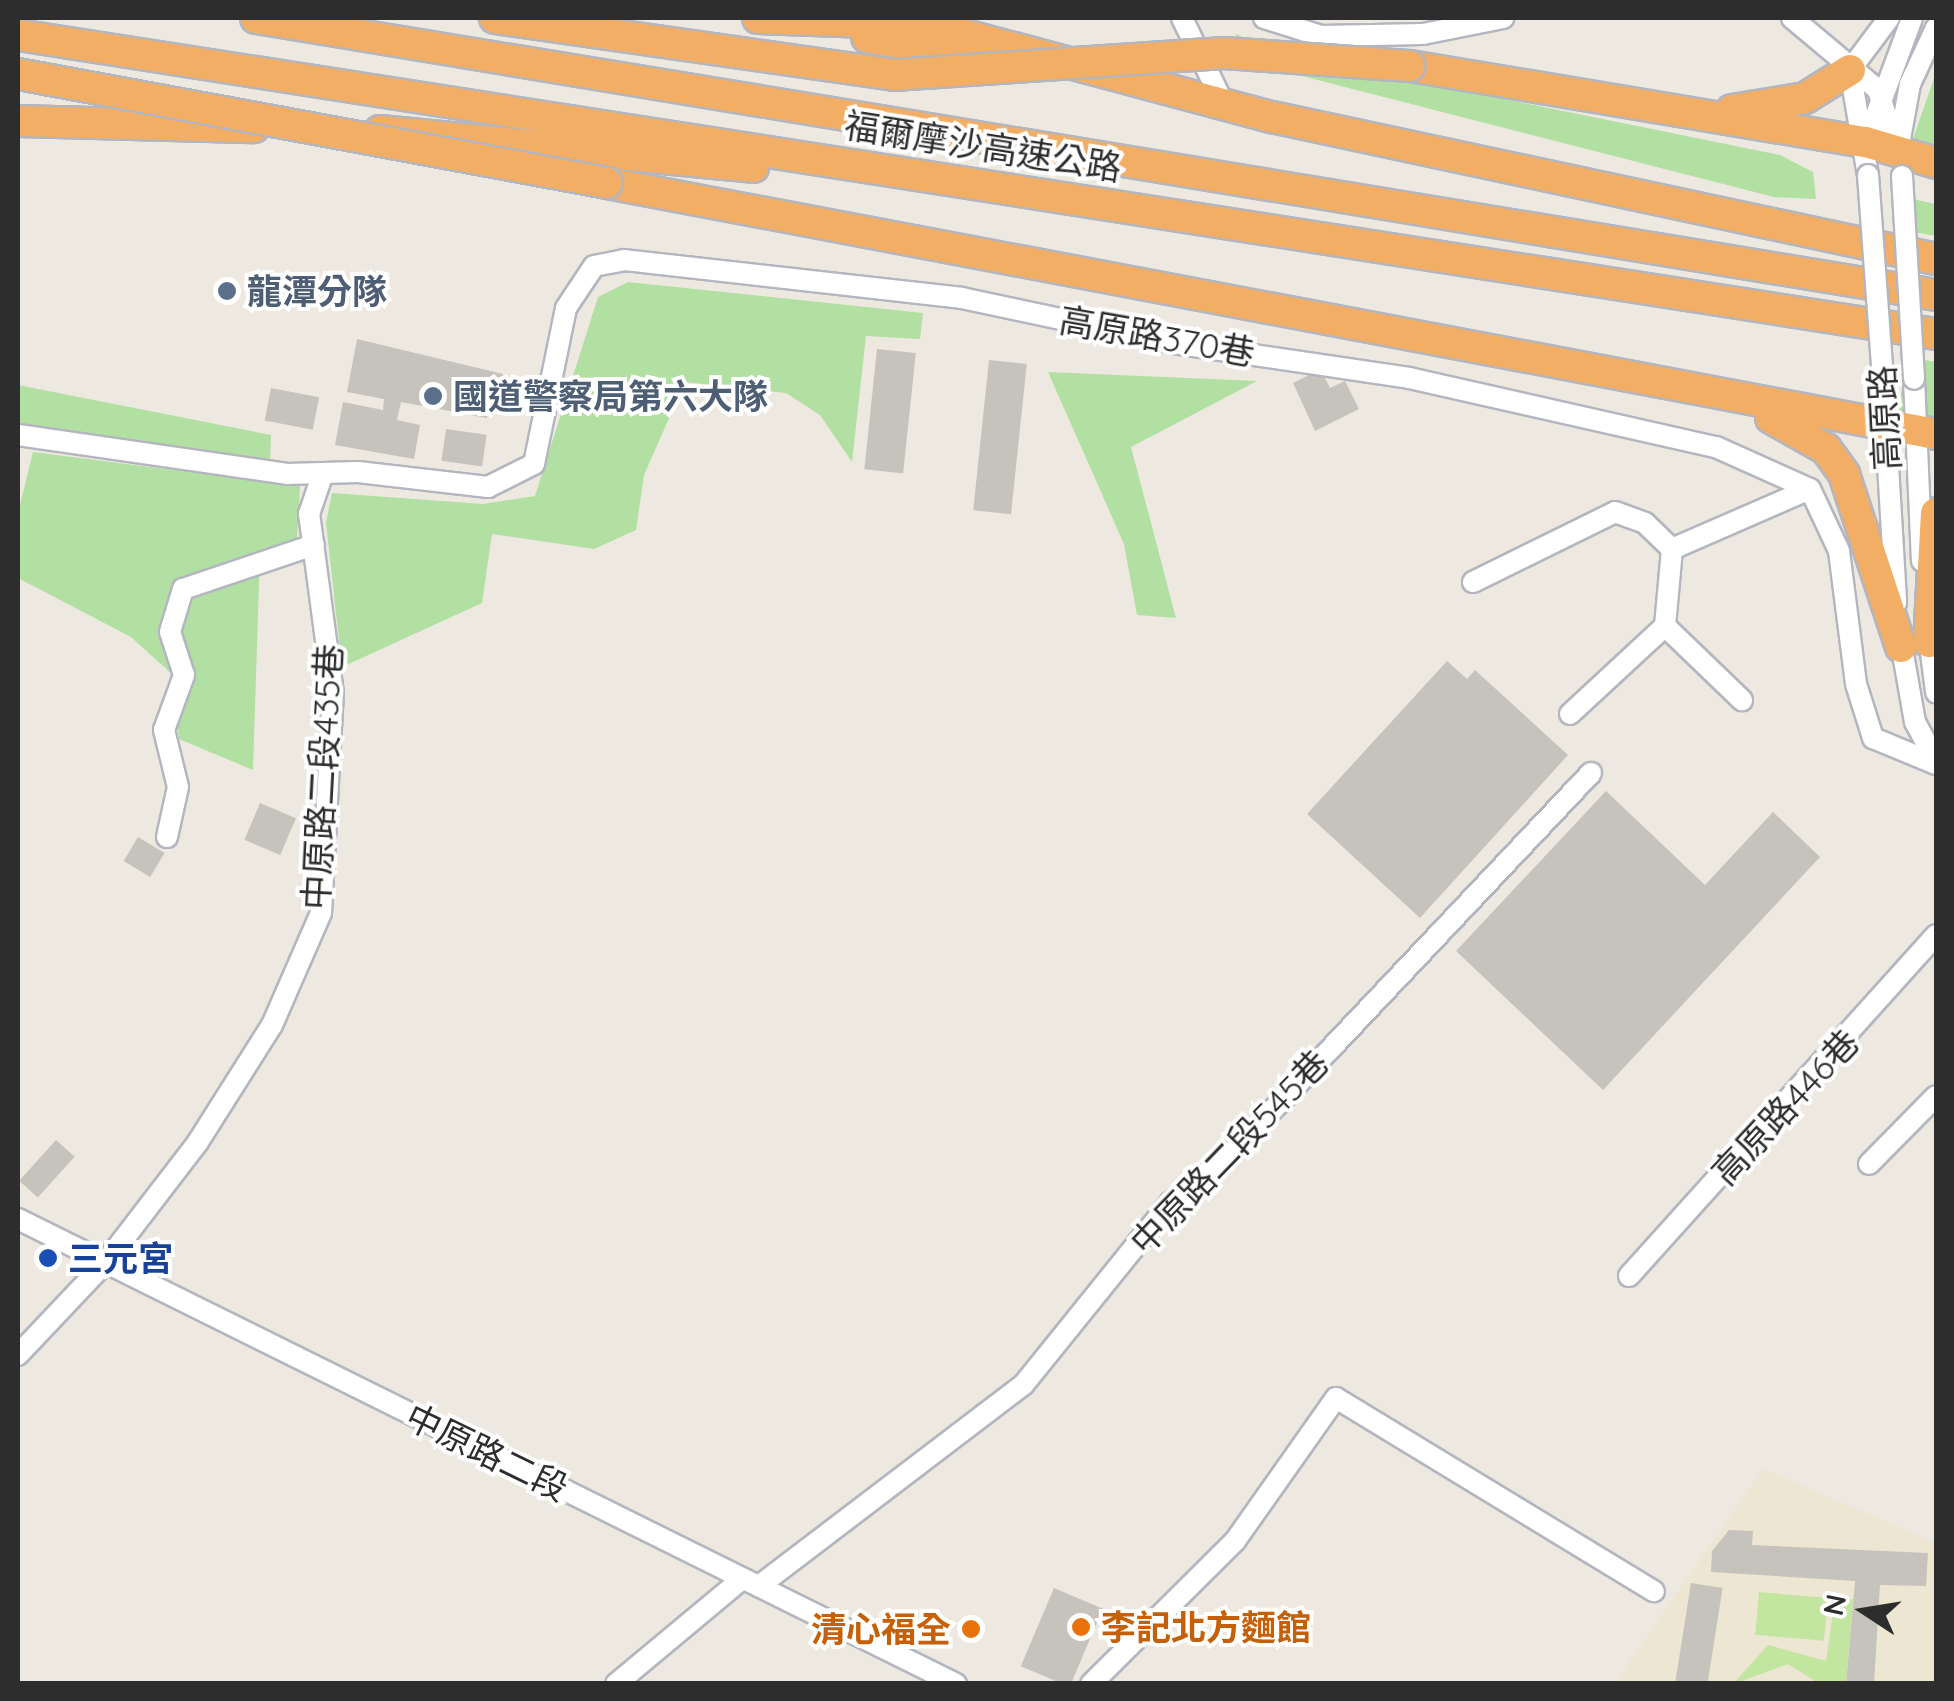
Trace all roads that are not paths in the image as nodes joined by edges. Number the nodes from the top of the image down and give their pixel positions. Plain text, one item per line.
1 (256, 18) edge
2 (496, 18) edge
3 (758, 18) edge
4 (1182, 18) edge
5 (1264, 18) edge
6 (1503, 18) edge
7 (1792, 18) edge
8 (1889, 18) edge
9 (1912, 18) edge
10 (862, 19) edge
11 (1936, 28) edge
12 (18, 35) edge
13 (1193, 44) junction
14 (1850, 70) junction
15 (18, 74) edge
16 (1115, 78) junction
17 (1156, 88) junction
18 (1878, 90) junction
19 (1224, 105) junction
20 (1685, 113) junction
21 (18, 120) edge
22 (1866, 142) junction
23 (1936, 162) edge
24 (1900, 164) junction
25 (880, 167) junction
26 (1936, 259) edge
27 (1936, 296) edge
28 (1936, 334) edge
29 (1736, 403) junction
30 (1911, 430) edge
31 (18, 435) edge
32 (322, 476) junction
33 (1810, 489) junction
34 (1936, 512) edge
35 (314, 544) junction
36 (1672, 549) junction
37 (1472, 582) dead end
38 (1664, 626) junction
39 (1915, 644) junction
40 (1936, 692) edge
41 (1742, 700) dead end
42 (1570, 714) dead end
43 (1936, 762) edge
44 (1591, 773) dead end
45 (167, 837) dead end
46 (1936, 935) edge
47 (1936, 1096) edge
48 (1869, 1164) dead end
49 (18, 1219) edge
50 (106, 1262) junction
51 (1629, 1276) dead end
52 (18, 1355) edge
53 (751, 1582) junction
54 (1654, 1591) dead end
55 (616, 1684) edge
56 (956, 1684) edge
57 (1091, 1684) edge

1 - 27 highway, 福爾摩沙高速公路
2 - 20 highway, bridge
3 - 10 highway
3 - 16 highway
4 - 13 street
5 - 6 street
7 - 14 street
8 - 14 street
9 - 18 street
10 - 16 highway
11 - 24 street
12 - 25 highway, 福爾摩沙高速公路
13 - 17 street
13 - 19 street
14 - 18 street
14 - 20 highway
14 - 22 street, 高原路
15 - 29 highway, bridge
16 - 17 highway
17 - 19 highway
18 - 22 street
18 - 24 street, 高原路
19 - 26 highway
20 - 22 highway
21 - 25 highway
22 - 24 highway
22 - 30 street, 高原路, bridge
23 - 24 highway
24 - 30 street, 高原路, bridge
25 - 28 highway, 福爾摩沙高速公路
29 - 30 highway
29 - 39 highway
30 - 39 street, 高原路
30 - 39 street, 高原路
31 - 32 street
32 - 33 street, 高原路370巷
32 - 35 street, 中原路二段435巷
33 - 36 street
33 - 43 street
34 - 39 highway
35 - 45 street
35 - 50 street, 中原路二段435巷
36 - 37 street
36 - 38 street
38 - 41 street
38 - 42 street
39 - 40 street, 高原路
39 - 43 street, 高原路
44 - 53 street, 中原路二段545巷
46 - 51 street, 高原路446巷
47 - 48 street
49 - 50 street, 中原路二段
50 - 52 street, 中原路二段435巷
50 - 53 street, 中原路二段
53 - 55 street, 中原路二段545巷
53 - 56 street, 中原路二段
54 - 57 street

